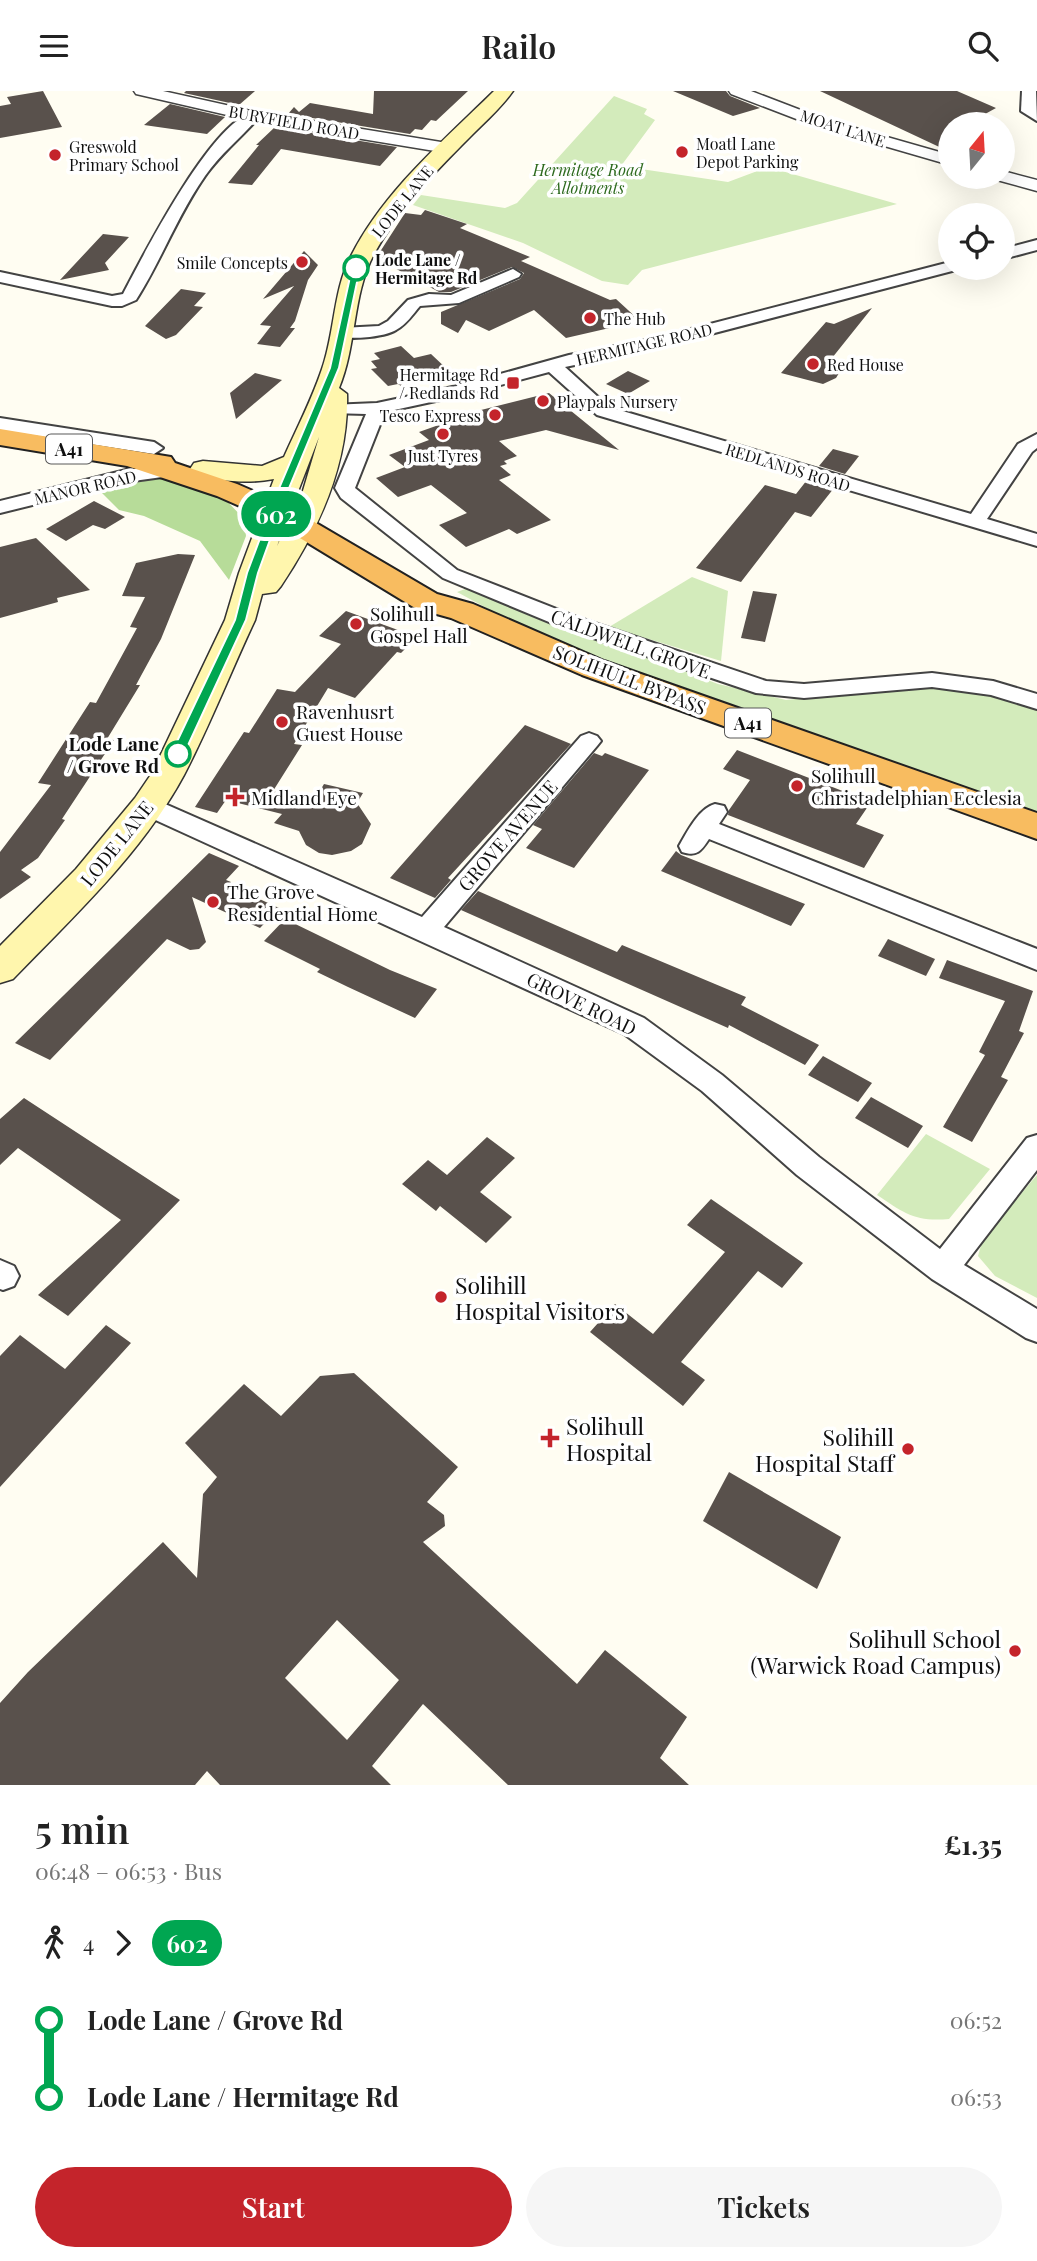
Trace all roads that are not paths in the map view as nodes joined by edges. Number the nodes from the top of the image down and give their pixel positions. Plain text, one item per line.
1 (142, 91) edge
2 (504, 91) edge
3 (737, 91) edge
4 (1029, 91) edge
5 (253, 116) junction
6 (1037, 117) edge
7 (447, 148) junction
8 (938, 157) edge
9 (1015, 179) edge
10 (1036, 184) edge
11 (1037, 245) edge
12 (1015, 251) edge
13 (938, 270) edge
14 (513, 274) dead end
15 (0, 277) edge
16 (341, 333) junction
17 (553, 366) junction
18 (332, 375) junction
19 (377, 408) junction
20 (336, 409) junction
21 (0, 424) edge
22 (0, 437) edge
23 (1037, 440) edge
24 (296, 461) junction
25 (147, 464) junction
26 (203, 469) junction
27 (0, 507) edge
28 (293, 509) junction
29 (975, 522) junction
30 (1037, 540) edge
31 (340, 548) junction
32 (285, 557) junction
33 (462, 611) junction
34 (240, 620) junction
35 (1037, 702) edge
36 (589, 741) dead end
37 (147, 806) junction
38 (1037, 826) edge
39 (703, 829) dead end
40 (426, 930) junction
41 (1037, 960) edge
42 (0, 969) edge
43 (1037, 1147) edge
44 (943, 1269) junction
45 (1037, 1327) edge

1 - 5 street, BURYFIELD ROAD
2 - 7 main road, LODE LANE
3 - 8 street, MOAT LANE
4 - 6 street
5 - 7 street, BURYFIELD ROAD
5 - 15 street
7 - 16 main road, LODE LANE
9 - 10 street
11 - 12 street
13 - 17 street, HERMITAGE ROAD
14 - 16 street
16 - 18 main road, LODE LANE
17 - 19 street, HERMITAGE ROAD
17 - 29 street, REDLANDS ROAD
18 - 20 main road, LODE LANE
18 - 24 main road, LODE LANE
19 - 20 street, HERMITAGE ROAD
19 - 35 street, CALDWELL GROVE
20 - 28 main road, LODE LANE
21 - 25 street
22 - 25 highway, A41
23 - 29 street
24 - 26 main road
24 - 28 main road, LODE LANE
25 - 26 highway, A41
25 - 27 street, MANOR ROAD
25 - 28 highway, A41
26 - 28 highway, A41
28 - 31 highway, SOLIHULL BYPASS / A41
28 - 32 main road, LODE LANE
28 - 33 highway, SOLIHULL BYPASS / A41
28 - 34 main road, LODE LANE
29 - 30 street, REDLANDS ROAD
31 - 32 main road
31 - 33 highway, SOLIHULL BYPASS / A41
32 - 34 main road, LODE LANE
33 - 38 highway, SOLIHULL BYPASS / A41
34 - 37 main road, LODE LANE
36 - 40 street, GROVE AVENUE
37 - 40 street, GROVE ROAD
37 - 42 main road, LODE LANE
39 - 41 street
40 - 44 street, GROVE ROAD
43 - 44 street
44 - 45 street, GROVE ROAD

